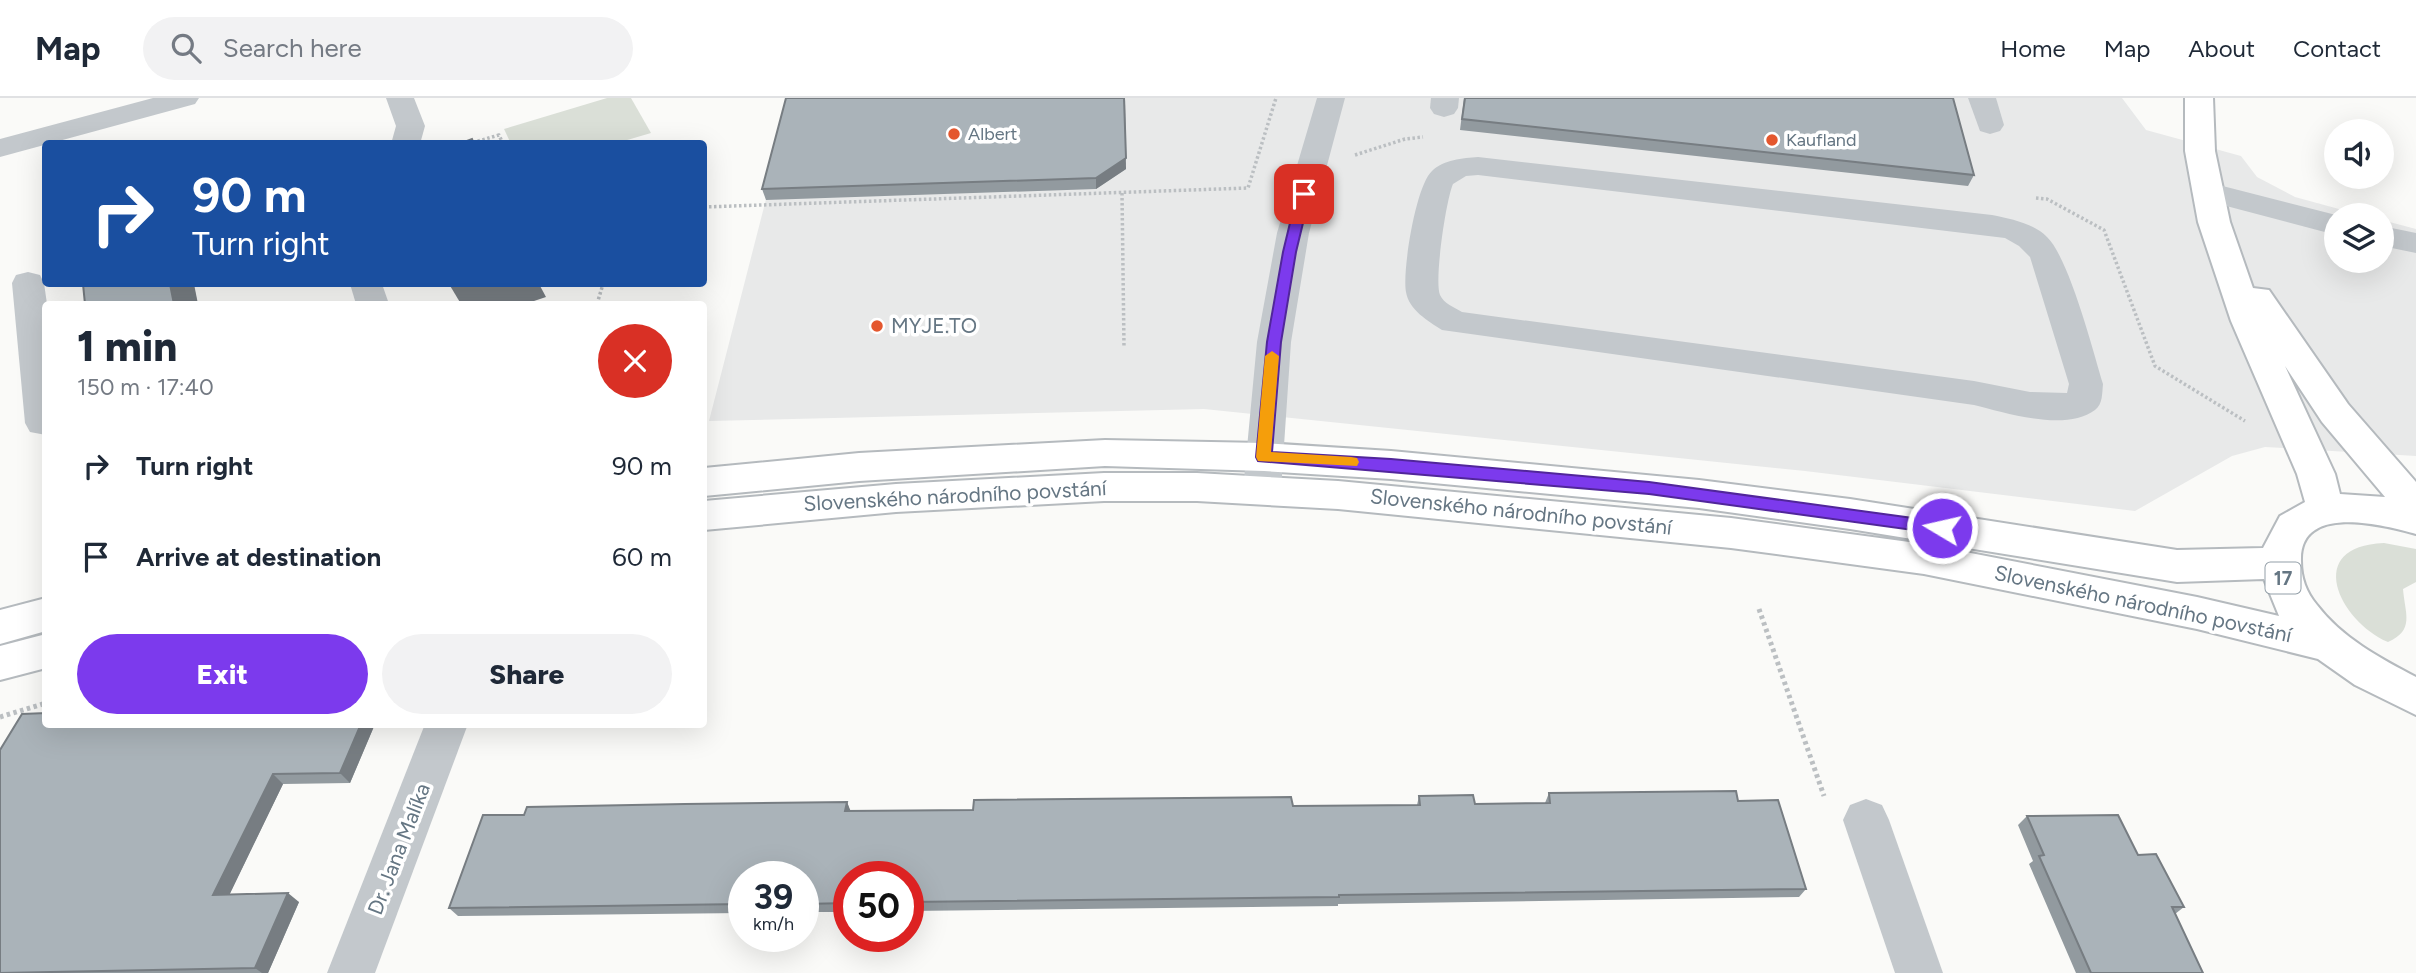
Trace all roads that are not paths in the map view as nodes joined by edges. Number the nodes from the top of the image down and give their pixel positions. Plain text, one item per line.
1 (185, 98) edge
2 (400, 98) edge
3 (1331, 98) edge
4 (2199, 98) edge
5 (407, 140) edge
6 (0, 148) edge
7 (2207, 191) junction
8 (1933, 218) joint
9 (2324, 222) edge
10 (2394, 238) edge
11 (2416, 243) edge
12 (2232, 268) junction
13 (24, 284) edge
14 (42, 416) edge
15 (1263, 473) junction
16 (707, 482) edge
17 (2416, 508) edge
18 (2326, 510) junction
19 (707, 516) edge
20 (2416, 519) edge
21 (2279, 563) junction
22 (42, 615) edge
23 (0, 627) edge
24 (2328, 644) junction
25 (42, 653) edge
26 (0, 663) edge
27 (2416, 696) edge
28 (445, 728) edge
29 (1847, 813) road end
30 (351, 973) edge
31 (1919, 973) edge

1 - 6 street
2 - 5 street
3 - 15 street
4 - 7 main road
7 - 9 street
7 - 12 main road
8 - 8 street
10 - 11 street
12 - 17 main road
12 - 18 main road
13 - 14 street
15 - 16 main road, Slovenského národního povstání
15 - 19 main road, Slovenského národního povstání
15 - 21 main road, Slovenského národního povstání
15 - 24 main road, Slovenského národního povstání
18 - 20 main road, 17
18 - 21 main road, 17
21 - 24 main road, Slovenského národního povstání / 17
22 - 23 main road
24 - 27 main road, Slovenského národního povstání / 17
25 - 26 main road
28 - 30 street, Dr. Jana Malíka
29 - 31 street

